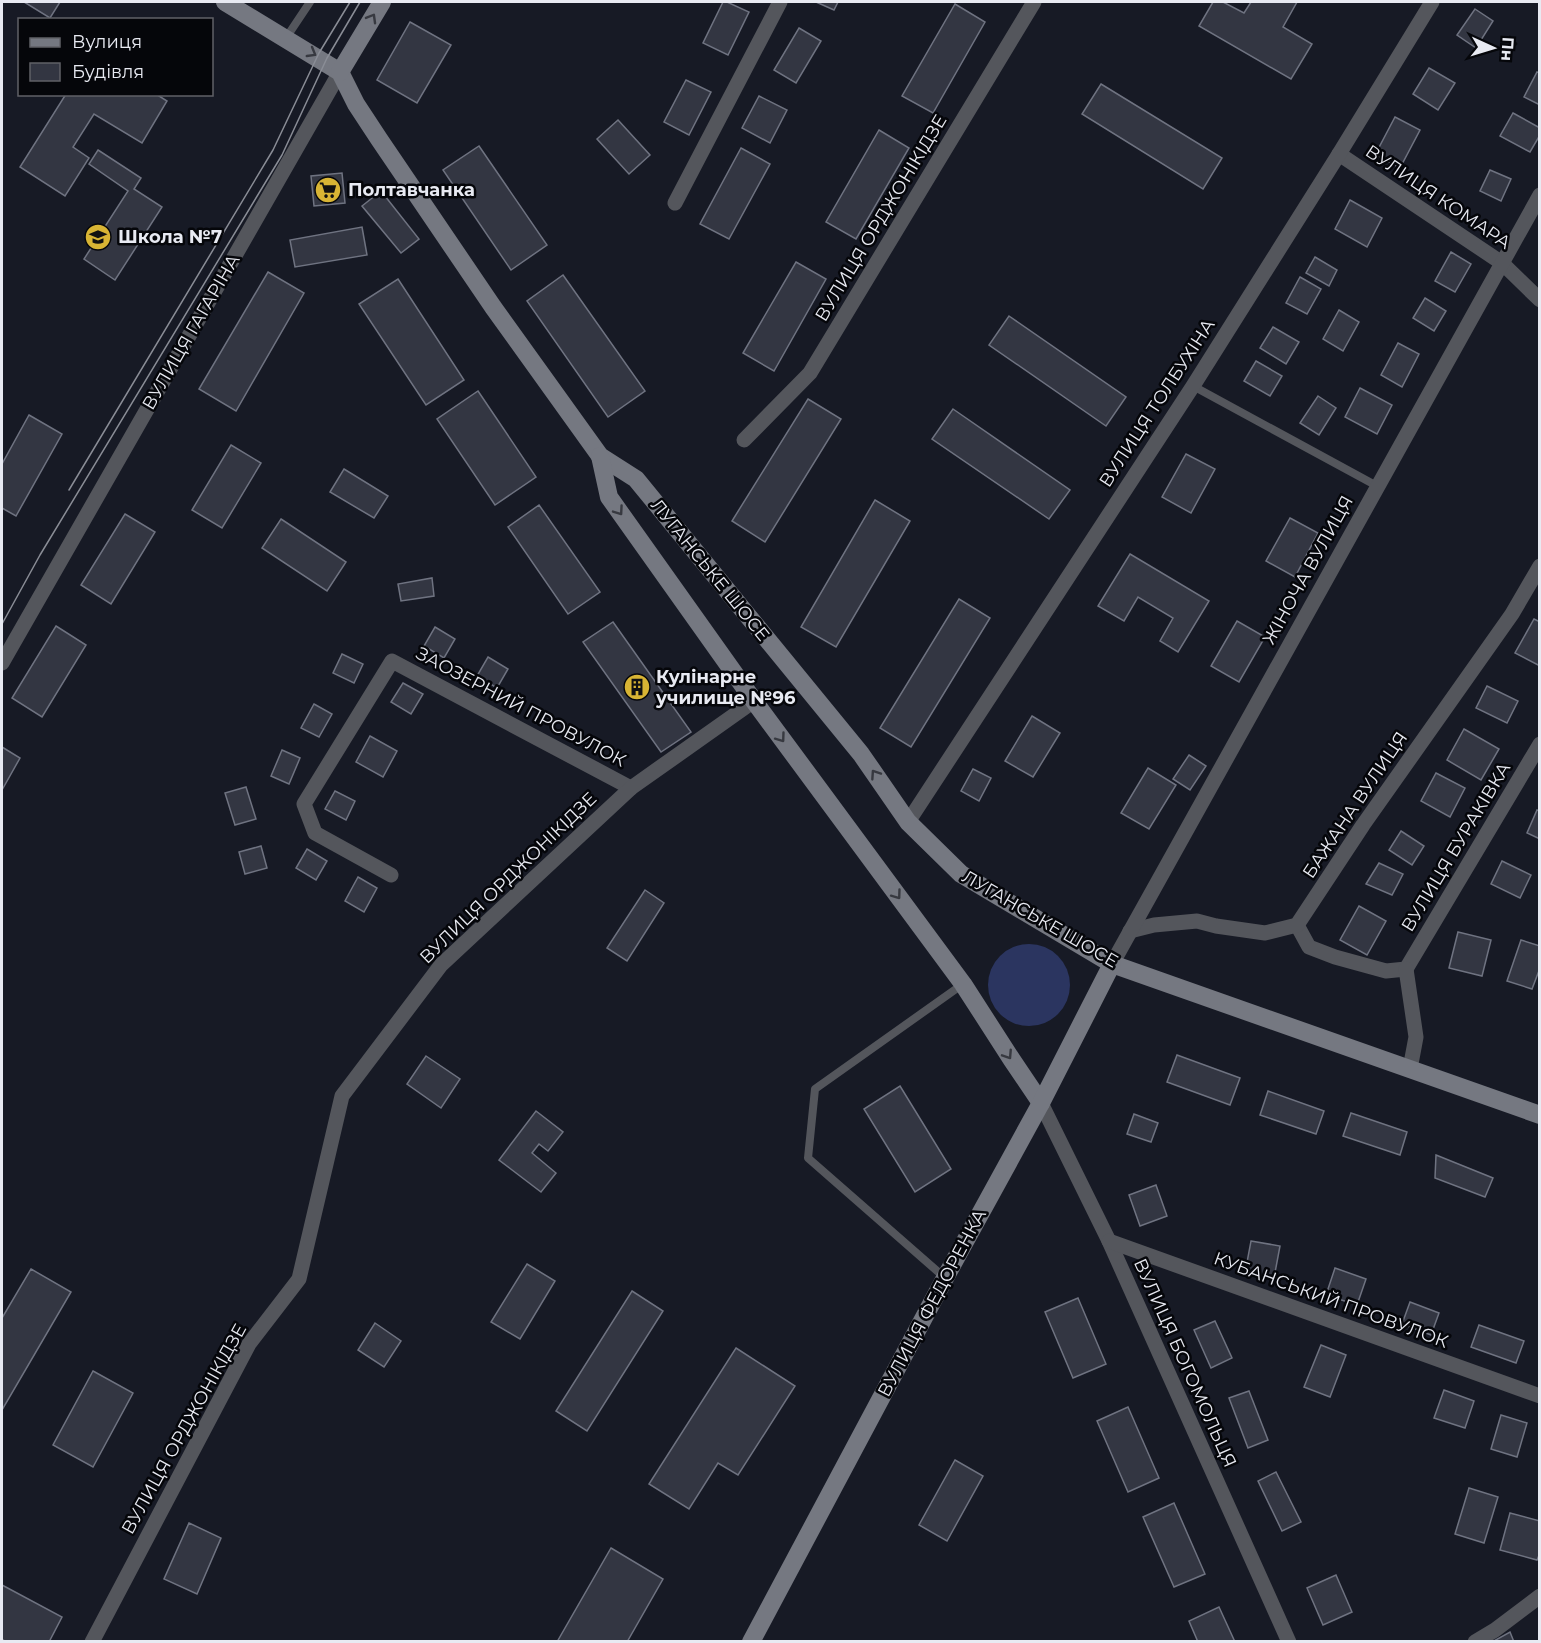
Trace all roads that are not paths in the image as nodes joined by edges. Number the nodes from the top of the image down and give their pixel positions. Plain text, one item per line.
1 (225, 2) edge
2 (310, 2) edge
3 (382, 2) edge
4 (780, 2) edge
5 (1035, 2) edge
6 (1432, 2) edge
7 (286, 38) junction
8 (340, 72) junction
9 (1339, 154) junction
10 (1539, 195) edge
11 (675, 203) dead end
12 (1502, 263) junction
13 (1539, 300) edge
14 (1193, 386) junction
15 (744, 440) dead end
16 (600, 456) junction
17 (1377, 486) junction
18 (1539, 566) edge
19 (2, 663) edge
20 (754, 700) junction
21 (1539, 744) edge
22 (631, 788) junction
23 (908, 822) junction
24 (391, 875) dead end
25 (1297, 925) junction
26 (1130, 931) junction
27 (1112, 964) junction
28 (1406, 969) junction
29 (963, 984) junction
30 (1410, 1070) junction
31 (1041, 1103) junction
32 (1539, 1115) edge
33 (1109, 1241) junction
34 (945, 1278) junction
35 (1539, 1396) edge
36 (1539, 1596) edge
37 (92, 1641) edge
38 (752, 1641) edge
39 (1289, 1641) edge
40 (1475, 1641) edge

1 - 7 main road
2 - 7 lane
8 -> 3 main road, ВУЛИЦЯ ГАГАРІНА
4 - 11 street
5 - 15 street, ВУЛИЦЯ ОРДЖОНІКІДЗЕ
6 - 9 street, ВУЛИЦЯ ТОЛБУХІНА
7 -> 8 main road
8 - 16 main road, ЛУГАНСЬКЕ ШОСЕ
8 - 19 street, ВУЛИЦЯ ГАГАРІНА
9 - 12 street, ВУЛИЦЯ КОМАРА
9 - 14 street, ВУЛИЦЯ ТОЛБУХІНА
10 - 12 street, ЖІНОЧА ВУЛИЦЯ
12 - 13 street, ВУЛИЦЯ КОМАРА
12 - 17 street, ЖІНОЧА ВУЛИЦЯ
14 - 17 lane
14 - 23 street, ВУЛИЦЯ ТОЛБУХІНА
16 -> 20 main road, ЛУГАНСЬКЕ ШОСЕ
23 -> 16 main road, ЛУГАНСЬКЕ ШОСЕ
17 - 26 street, ЖІНОЧА ВУЛИЦЯ
18 - 25 street, БАЖАНА ВУЛИЦЯ
20 - 22 street, ВУЛИЦЯ ОРДЖОНІКІДЗЕ
20 -> 29 main road, ЛУГАНСЬКЕ ШОСЕ
21 - 28 street, ВУЛИЦЯ БУРАКІВКА
22 - 24 street, ЗАОЗЕРНИЙ ПРОВУЛОК
22 - 37 street, ВУЛИЦЯ ОРДЖОНІКІДЗЕ
23 - 27 main road, ЛУГАНСЬКЕ ШОСЕ
25 - 26 street
25 - 28 street
26 - 27 street, ЖІНОЧА ВУЛИЦЯ
27 - 30 main road, ЛУГАНСЬКЕ ШОСЕ
27 - 31 main road, ВУЛИЦЯ ФЕДОРЕНКА
28 - 30 street
29 -> 31 main road, ЛУГАНСЬКЕ ШОСЕ
29 - 34 lane
30 - 32 main road, ЛУГАНСЬКЕ ШОСЕ
31 - 33 street, ВУЛИЦЯ БОГОМОЛЬЦЯ
31 - 34 main road, ВУЛИЦЯ ФЕДОРЕНКА
33 - 35 street, КУБАНСЬКИЙ ПРОВУЛОК
33 - 39 street, ВУЛИЦЯ БОГОМОЛЬЦЯ
34 - 38 main road, ВУЛИЦЯ ФЕДОРЕНКА
36 - 40 street

